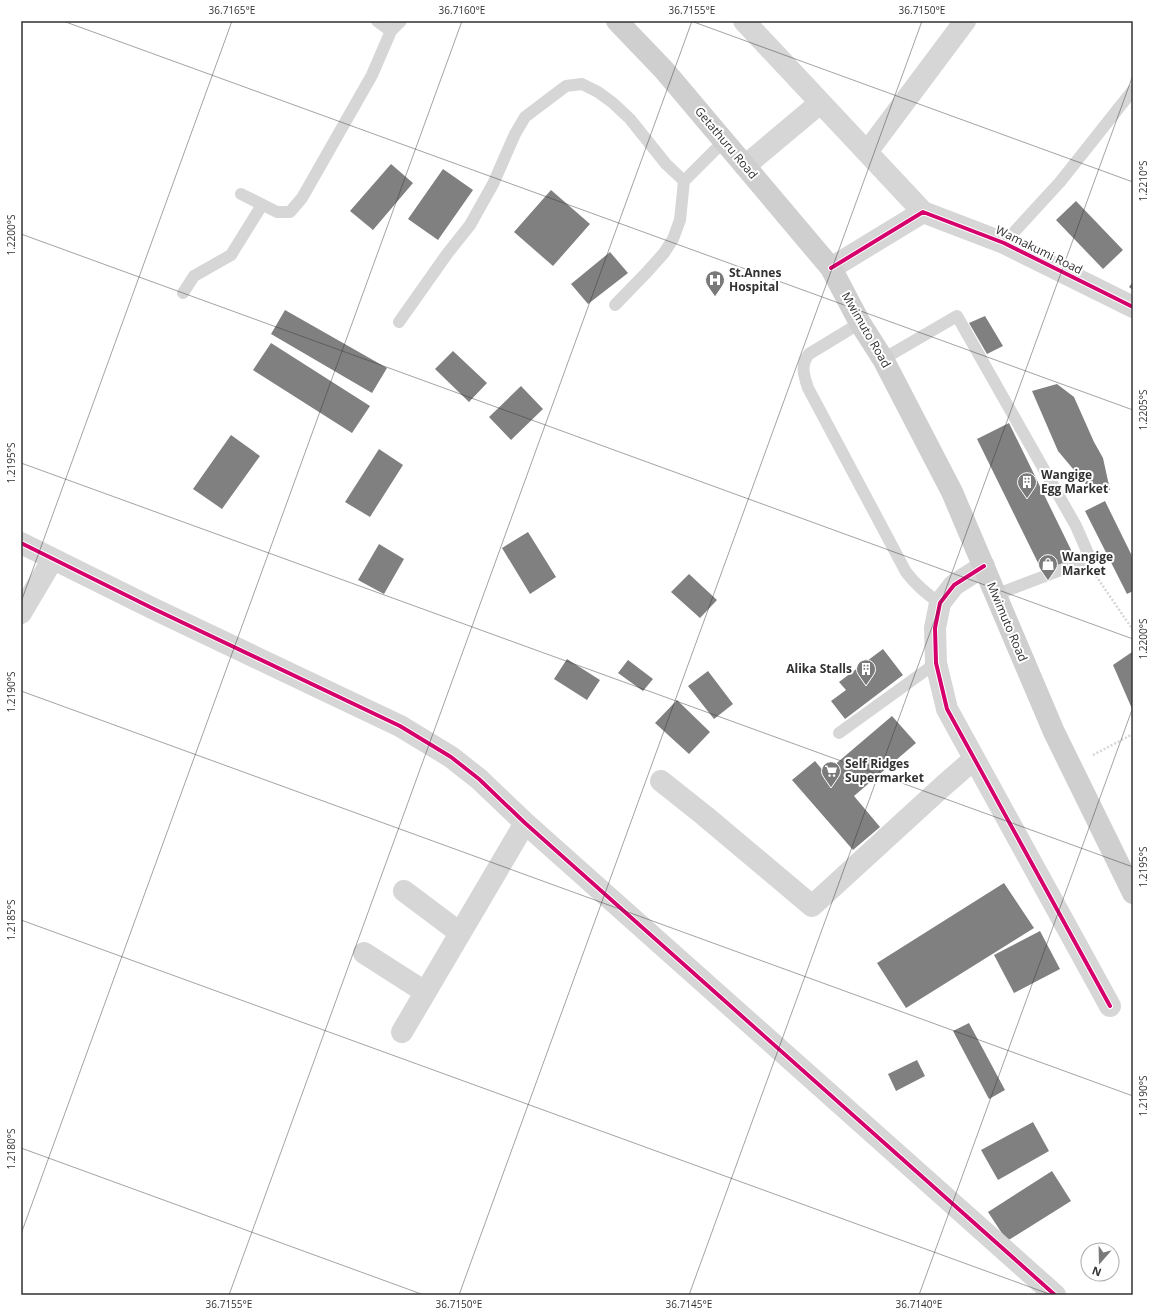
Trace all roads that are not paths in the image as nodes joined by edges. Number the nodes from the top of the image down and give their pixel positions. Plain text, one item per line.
1 (377, 21) edge
2 (401, 21) edge
3 (617, 21) edge
4 (744, 21) edge
5 (965, 21) edge
6 (391, 31) junction
7 (1133, 90) edge
8 (820, 103) junction
9 (724, 141) junction
10 (866, 152) junction
11 (745, 166) junction
12 (684, 181) junction
13 (241, 194) dead end
14 (262, 205) junction
15 (923, 212) junction
16 (1004, 243) junction
17 (831, 268) junction
18 (183, 293) dead end
19 (615, 305) dead end
20 (1133, 307) edge
21 (399, 322) dead end
22 (860, 323) junction
23 (883, 359) junction
24 (21, 543) edge
25 (53, 559) junction
26 (984, 566) junction
27 (996, 595) junction
28 (940, 603) junction
29 (21, 613) edge
30 (936, 663) junction
31 (839, 733) dead end
32 (974, 759) junction
33 (661, 781) dead end
34 (525, 823) junction
35 (404, 891) dead end
36 (1133, 893) edge
37 (460, 933) junction
38 (364, 953) dead end
39 (425, 992) junction
40 (1110, 1006) dead end
41 (402, 1032) dead end
42 (1055, 1295) edge

1 - 6 lane
2 - 6 lane
3 - 9 main road, Getathuru Road
4 - 8 street
5 - 10 street
6 - 14 lane
7 - 16 lane
8 - 10 street
8 - 11 street
9 - 11 main road, Getathuru Road
9 - 12 lane
10 - 15 street
11 - 17 main road, Getathuru Road
12 - 19 lane
12 - 21 lane
13 - 14 lane
14 - 18 lane
15 - 16 street, Wamakumi Road
15 - 17 street
16 - 20 street, Wamakumi Road
17 - 22 main road, Mwimuto Road
22 - 23 main road, Mwimuto Road
22 - 28 lane
23 - 26 main road, Mwimuto Road
23 - 27 lane
24 - 25 street
25 - 29 street
25 - 34 street
26 - 27 main road, Mwimuto Road
26 - 28 street
27 - 36 main road, Mwimuto Road
28 - 30 street
30 - 31 lane
30 - 32 street
32 - 33 street
32 - 40 street
34 - 37 street
34 - 42 street
35 - 37 street
37 - 39 street
38 - 39 street
39 - 41 street

